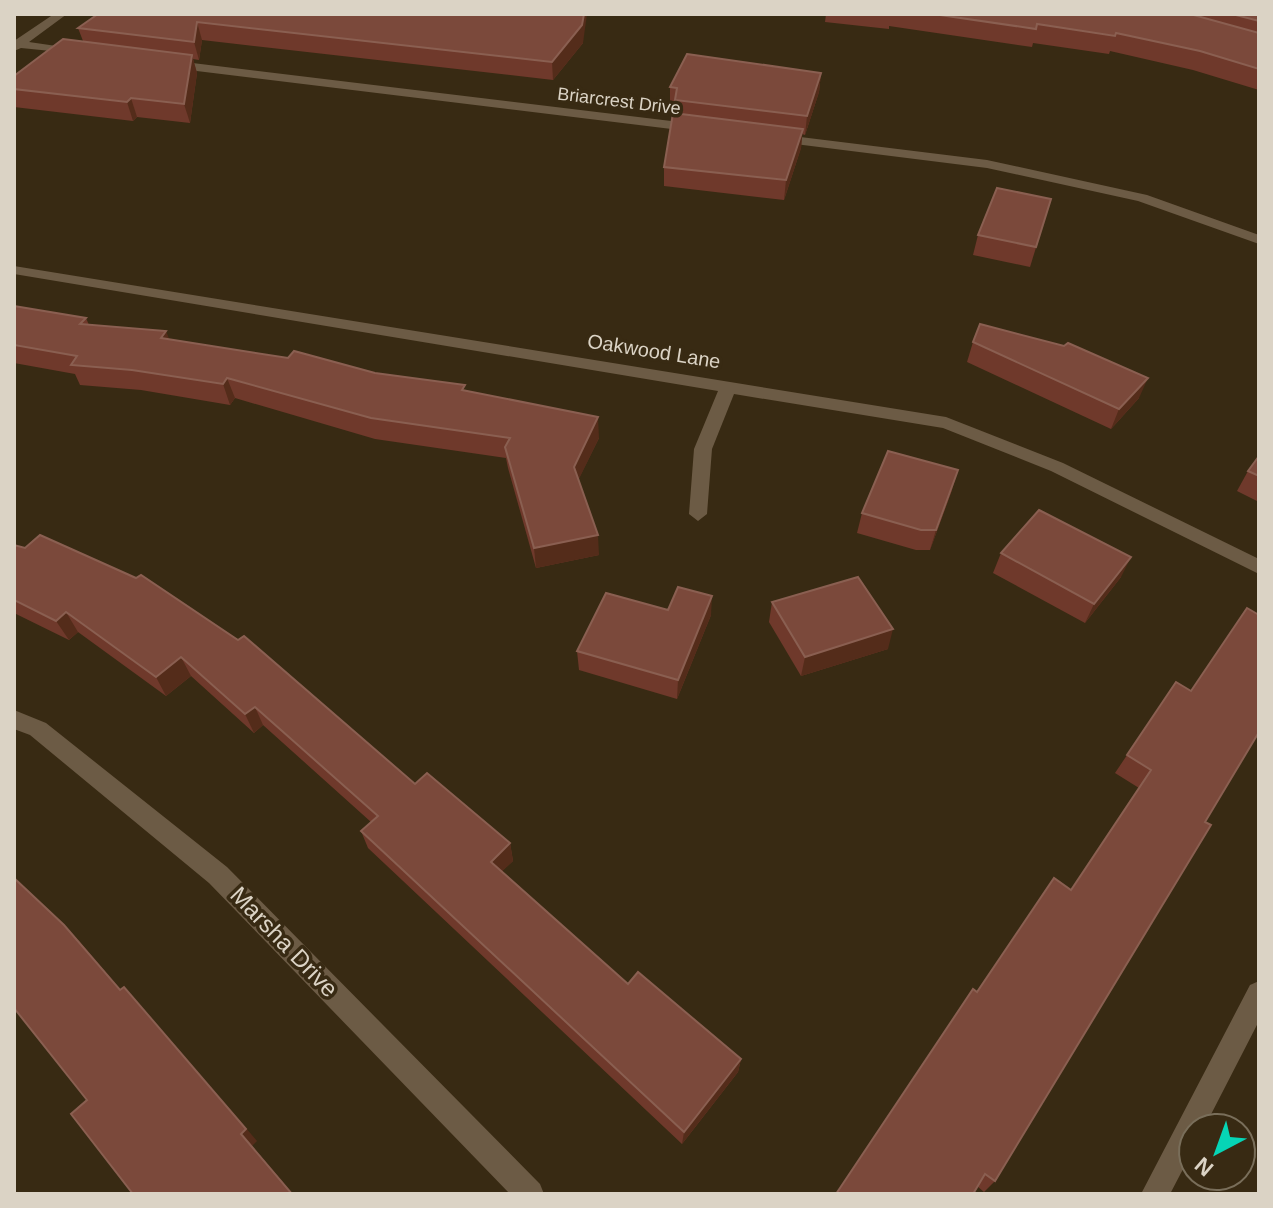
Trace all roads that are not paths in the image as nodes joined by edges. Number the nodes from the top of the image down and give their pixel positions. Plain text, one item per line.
1 (61, 14) edge
2 (16, 46) edge
3 (93, 54) edge
4 (153, 62) edge
5 (718, 131) edge
6 (766, 137) edge
7 (1259, 240) edge
8 (14, 270) edge
9 (729, 385) junction
10 (698, 514) dead end
11 (1259, 567) edge
12 (14, 719) edge
13 (1259, 994) edge
14 (530, 1194) edge
15 (1155, 1194) edge

1 - 2 street
2 - 3 street
4 - 5 street, Briarcrest Drive
6 - 7 street
8 - 9 street, Oakwood Lane
9 - 10 street
9 - 11 street, Oakwood Lane
12 - 14 street, Marsha Drive
13 - 15 street

